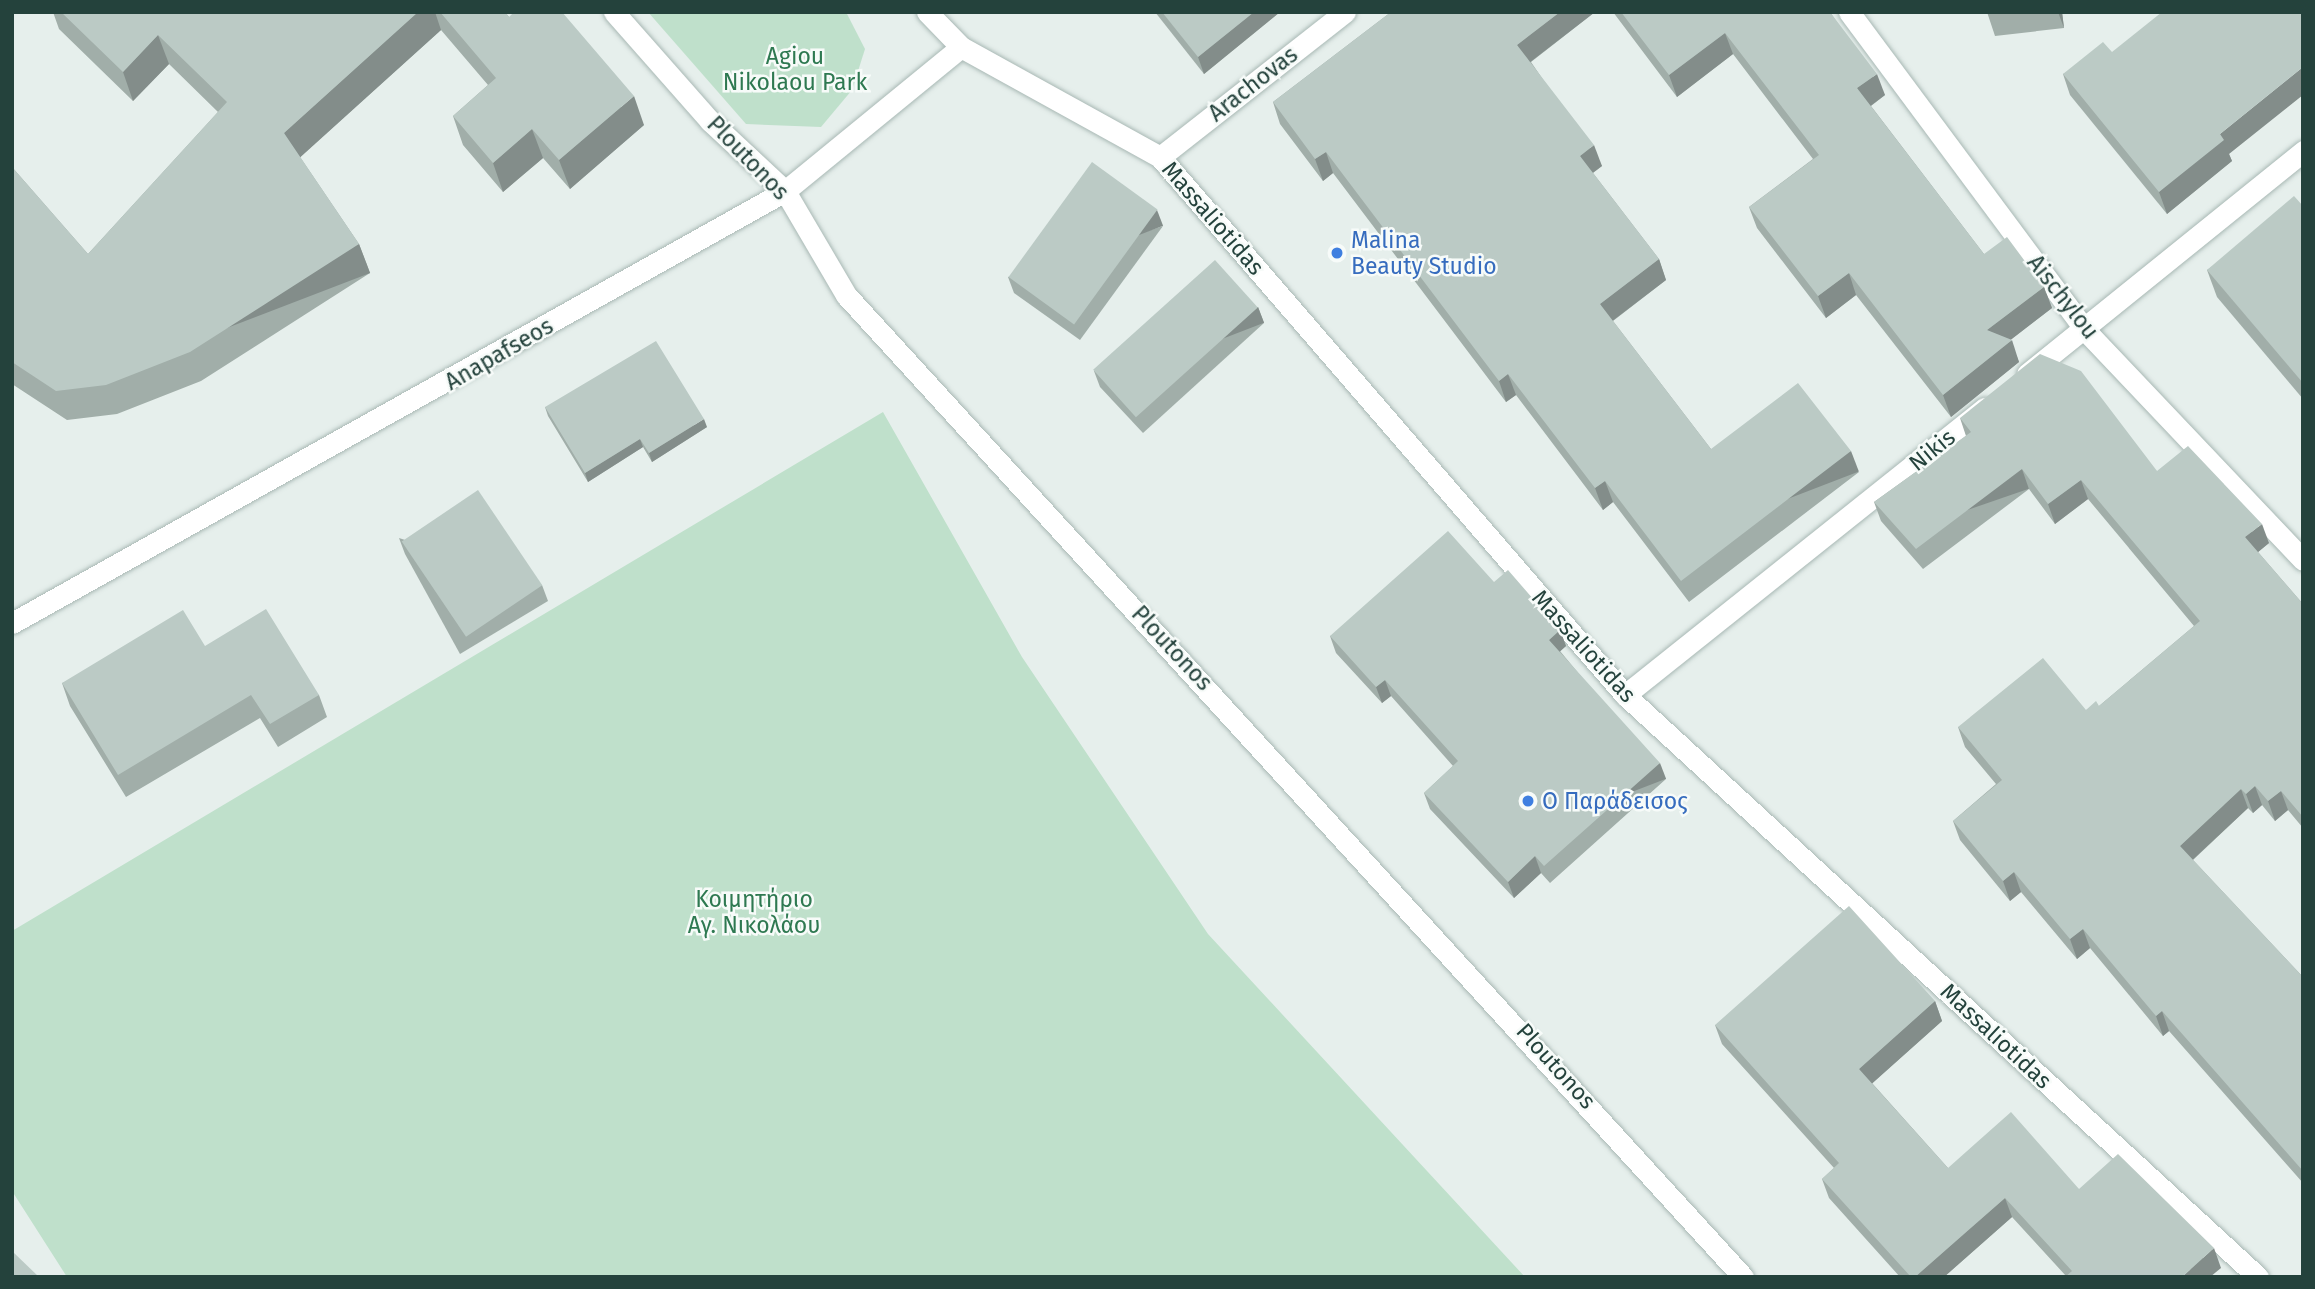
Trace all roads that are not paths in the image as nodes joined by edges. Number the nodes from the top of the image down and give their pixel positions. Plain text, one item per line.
1 (614, 12) edge
2 (927, 12) edge
3 (1345, 12) edge
4 (1849, 12) edge
5 (961, 47) junction
6 (2303, 151) edge
7 (1160, 157) junction
8 (785, 191) junction
9 (2084, 329) junction
10 (2303, 560) edge
11 (12, 623) edge
12 (1625, 695) junction
13 (1743, 1277) edge
14 (2258, 1277) edge

1 - 8 street, Ploutonos
2 - 5 street, Massaliotidas
3 - 7 street, Arachovas
4 - 9 street, Aischylou
5 - 7 street, Massaliotidas
5 - 8 street, Anapafseos
6 - 9 street, Nikis
7 - 12 street, Massaliotidas
8 - 11 street, Anapafseos
8 - 13 street, Ploutonos
9 - 10 street, Aischylou
9 - 12 street, Nikis
12 - 14 street, Massaliotidas

